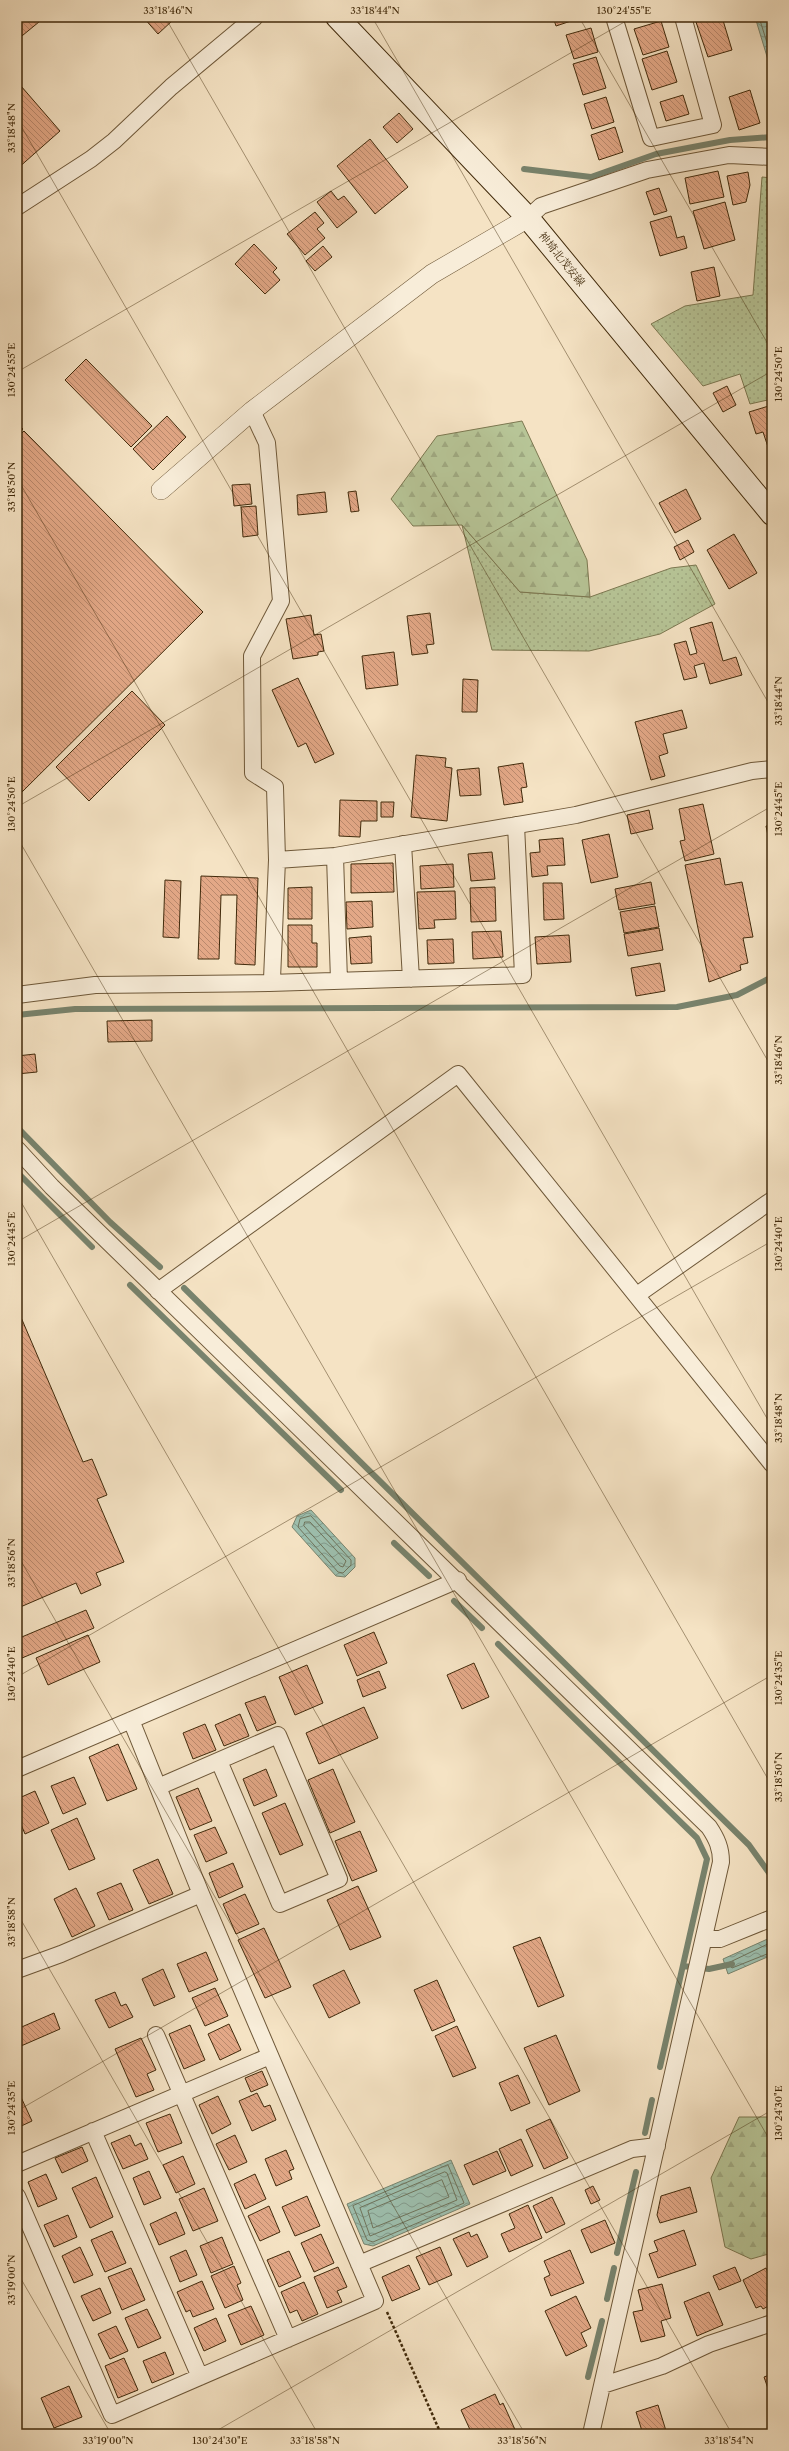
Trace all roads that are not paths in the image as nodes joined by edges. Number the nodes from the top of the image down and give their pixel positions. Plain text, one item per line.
1 (255, 17) edge
2 (337, 17) edge
3 (614, 17) edge
4 (683, 17) edge
5 (772, 157) edge
6 (17, 207) edge
7 (528, 218) junction
8 (252, 411) junction
9 (161, 490) dead end
10 (769, 506) edge
11 (772, 769) edge
12 (516, 825) junction
13 (403, 844) junction
14 (335, 856) junction
15 (277, 860) junction
16 (411, 979) junction
17 (339, 981) junction
18 (269, 983) junction
19 (17, 995) edge
20 (17, 1149) edge
21 (772, 1200) edge
22 (158, 1291) junction
23 (637, 1295) junction
24 (772, 1464) edge
25 (458, 1580) junction
26 (131, 1720) junction
27 (219, 1761) junction
28 (17, 1769) edge
29 (158, 1787) junction
30 (201, 1894) junction
31 (772, 1918) edge
32 (704, 1939) junction
33 (17, 1970) edge
34 (156, 2035) dead end
35 (270, 2056) junction
36 (180, 2094) junction
37 (93, 2131) junction
38 (657, 2146) junction
39 (17, 2164) edge
40 (17, 2196) edge
41 (359, 2264) junction
42 (772, 2323) edge
43 (288, 2339) junction
44 (200, 2377) junction
45 (603, 2385) junction
46 (591, 2434) edge

1 - 6 street
2 - 7 main road, 神埼北茂安線
3 - 4 street
5 - 7 street
7 - 8 street
7 - 10 main road, 神埼北茂安線
8 - 9 street
8 - 15 street
11 - 12 street
12 - 13 street
12 - 16 street
13 - 14 street
13 - 16 street
14 - 15 street
14 - 17 street
15 - 18 street
16 - 17 street
17 - 18 street
18 - 19 street
20 - 22 street
21 - 23 street
22 - 23 street
22 - 25 street
23 - 24 street
25 - 26 street
25 - 32 street
26 - 28 street
26 - 29 street
27 - 27 street
27 - 29 street
29 - 30 street
30 - 33 street
30 - 35 street
31 - 32 street
32 - 38 street
34 - 36 street
35 - 36 street
35 - 41 street
36 - 37 street
36 - 43 street
37 - 39 street
37 - 44 street
38 - 41 street
38 - 45 street
40 - 44 street
41 - 43 street
42 - 45 street
43 - 44 street
45 - 46 street

